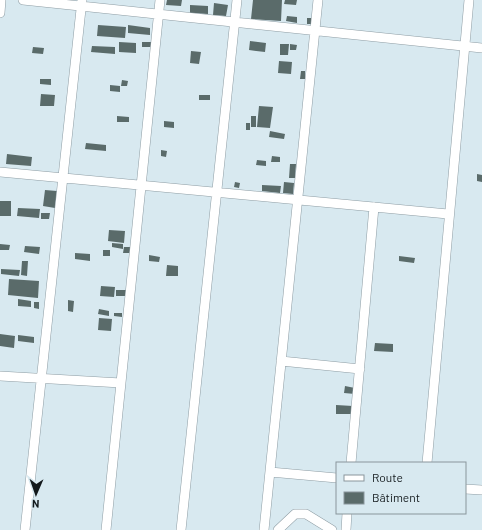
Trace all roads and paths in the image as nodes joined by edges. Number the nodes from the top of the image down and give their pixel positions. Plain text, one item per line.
1 (1, 0) edge
2 (23, 0) edge
3 (160, 0) edge
4 (237, 0) edge
5 (318, 0) edge
6 (469, 0) edge
7 (82, 3) edge
8 (0, 13) edge
9 (159, 14) junction
10 (234, 22) junction
11 (315, 31) junction
12 (464, 46) junction
13 (482, 48) edge
14 (0, 172) edge
15 (63, 179) junction
16 (141, 186) junction
17 (217, 192) junction
18 (297, 200) junction
19 (374, 207) junction
20 (448, 214) junction
21 (281, 361) junction
22 (360, 369) junction
23 (0, 376) edge
24 (42, 377) junction
25 (121, 383) junction
26 (351, 462) edge
27 (427, 462) edge
28 (270, 472) junction
29 (336, 478) edge
30 (466, 489) edge
31 (482, 490) edge
32 (347, 514) edge
33 (25, 530) edge
34 (106, 530) edge
35 (181, 530) edge
36 (264, 530) edge
37 (278, 530) edge
38 (332, 530) edge
39 (346, 530) edge

1 - 8 street
2 - 7 street
3 - 9 street
4 - 10 street
5 - 11 street
6 - 12 street
7 - 9 street
7 - 15 street
9 - 10 street
9 - 16 street
10 - 11 street
10 - 17 street
11 - 12 street
11 - 18 street
12 - 13 street
12 - 20 street
14 - 15 street
15 - 16 street
15 - 24 street
16 - 17 street
16 - 25 street
17 - 18 street
17 - 35 street
18 - 19 street
18 - 21 street
19 - 20 street
19 - 22 street
20 - 27 street
21 - 22 street
21 - 28 street
22 - 26 street
23 - 24 street
24 - 25 street
24 - 33 street
25 - 34 street
28 - 29 street
28 - 36 street
30 - 31 street
32 - 39 street
37 - 38 street

